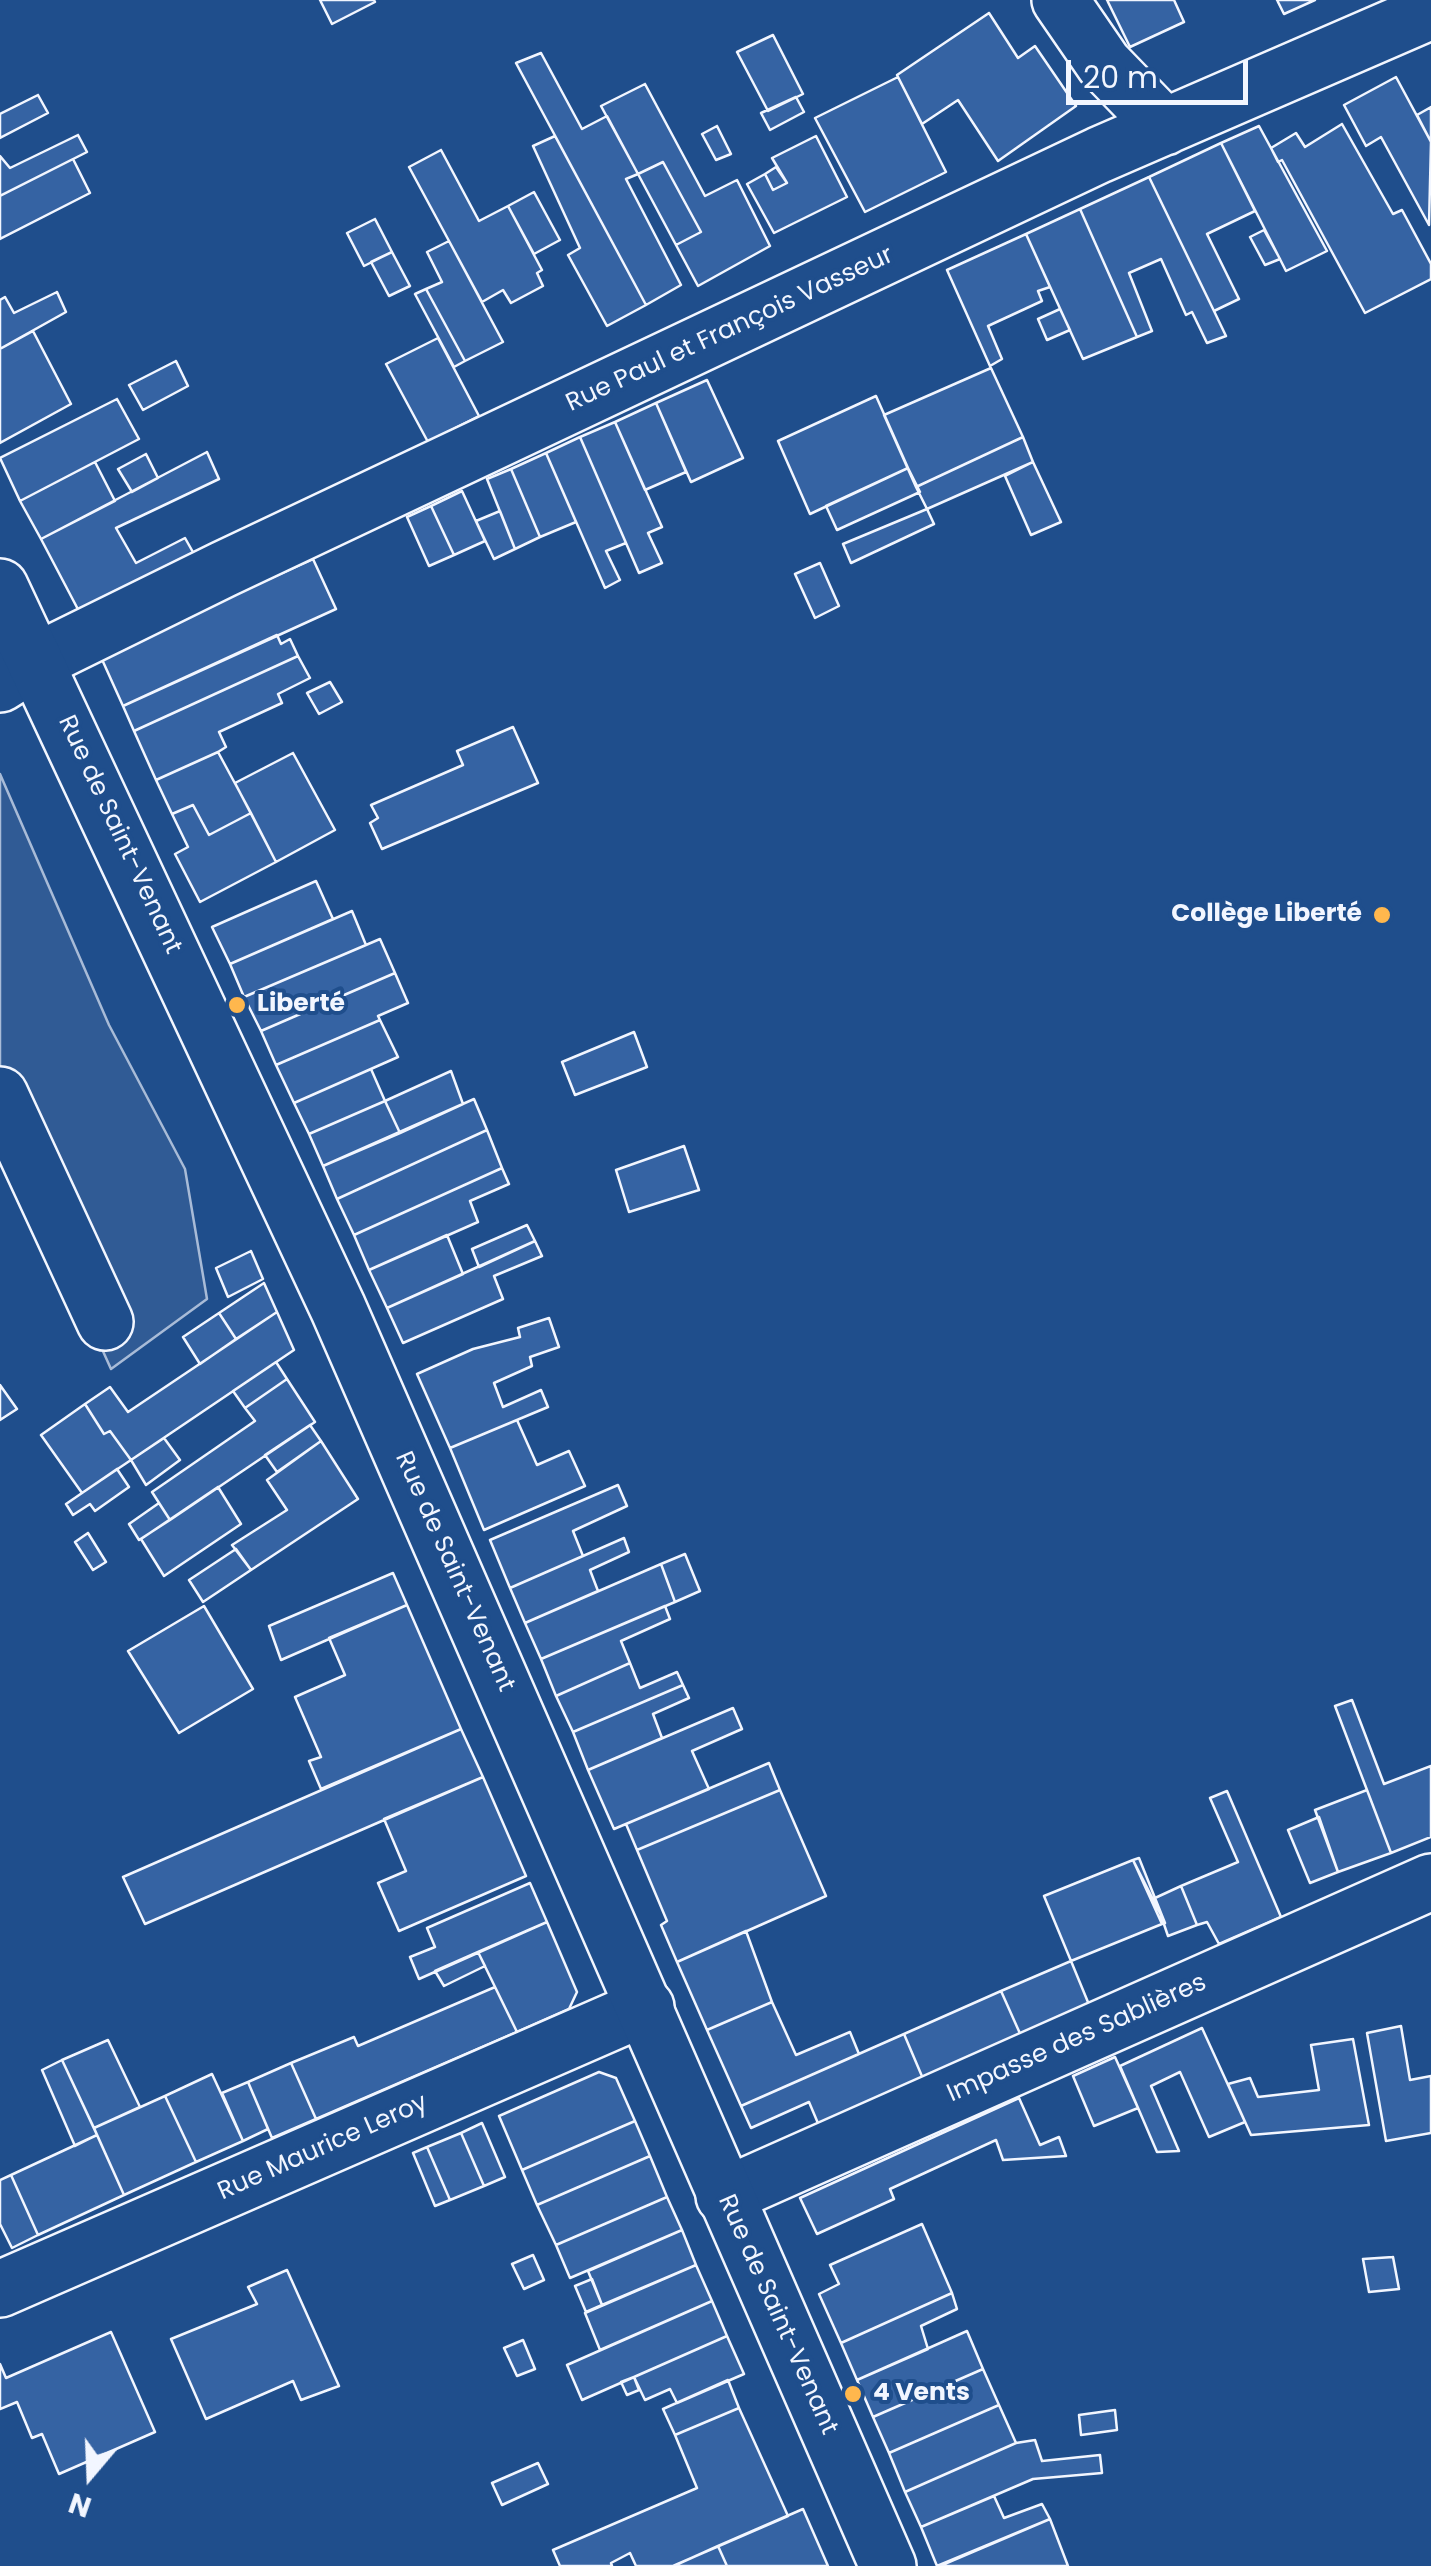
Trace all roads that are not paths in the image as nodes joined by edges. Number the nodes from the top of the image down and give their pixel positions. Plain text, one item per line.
1 (1060, 0) edge
2 (1431, 11) edge
3 (1165, 128) junction
4 (0, 588) edge
5 (18, 673) edge
6 (0, 1095) edge
7 (104, 1322) dead end
8 (1431, 1882) edge
9 (646, 2007) junction
10 (724, 2196) junction
11 (0, 2289) edge
12 (888, 2566) edge

1 - 3 street
2 - 3 street, Rue Paul et François Vasseur
3 - 5 street, Rue Paul et François Vasseur
4 - 5 street, Rue de Saint-Venant
5 - 9 street, Rue de Saint-Venant
6 - 7 street
8 - 10 street, Impasse des Sablières
9 - 10 street, Rue de Saint-Venant
9 - 11 street, Rue Maurice Leroy
10 - 12 street, Rue de Saint-Venant

